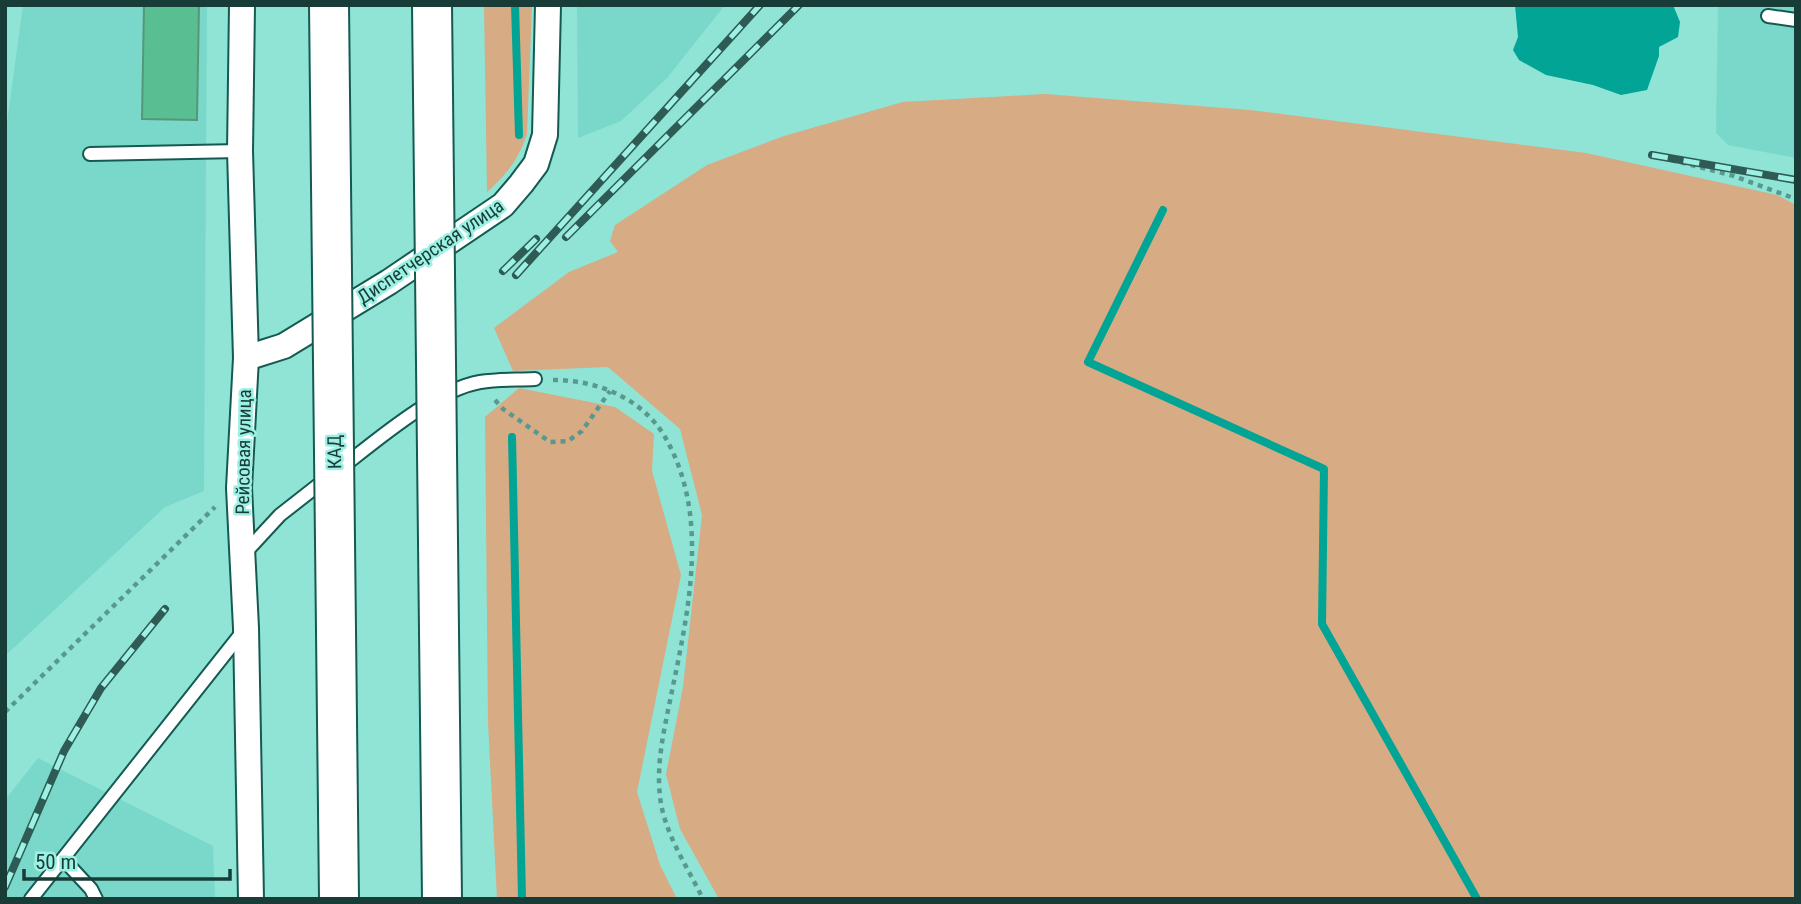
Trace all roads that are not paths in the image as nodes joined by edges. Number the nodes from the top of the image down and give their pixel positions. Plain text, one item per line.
1 (242, 5) edge
2 (330, 5) edge
3 (432, 5) edge
4 (548, 5) edge
5 (1768, 16) dead end
6 (1796, 20) edge
7 (240, 151) junction
8 (90, 154) dead end
9 (246, 358) junction
10 (535, 379) road end
11 (242, 556) junction
12 (246, 628) junction
13 (63, 859) junction
14 (31, 899) edge
15 (96, 899) edge
16 (251, 899) edge
17 (340, 899) edge
18 (442, 899) edge

1 - 7 street, Рейсовая улица
2 - 17 highway, КАД, bridge
3 - 18 highway, bridge
4 - 9 street, Диспетчерская улица
5 - 6 lane
7 - 8 lane
7 - 9 street, Рейсовая улица
9 - 11 street, Рейсовая улица
10 - 11 lane
11 - 12 street, Рейсовая улица
12 - 13 lane
12 - 16 street, Рейсовая улица
13 - 14 lane
13 - 15 lane

